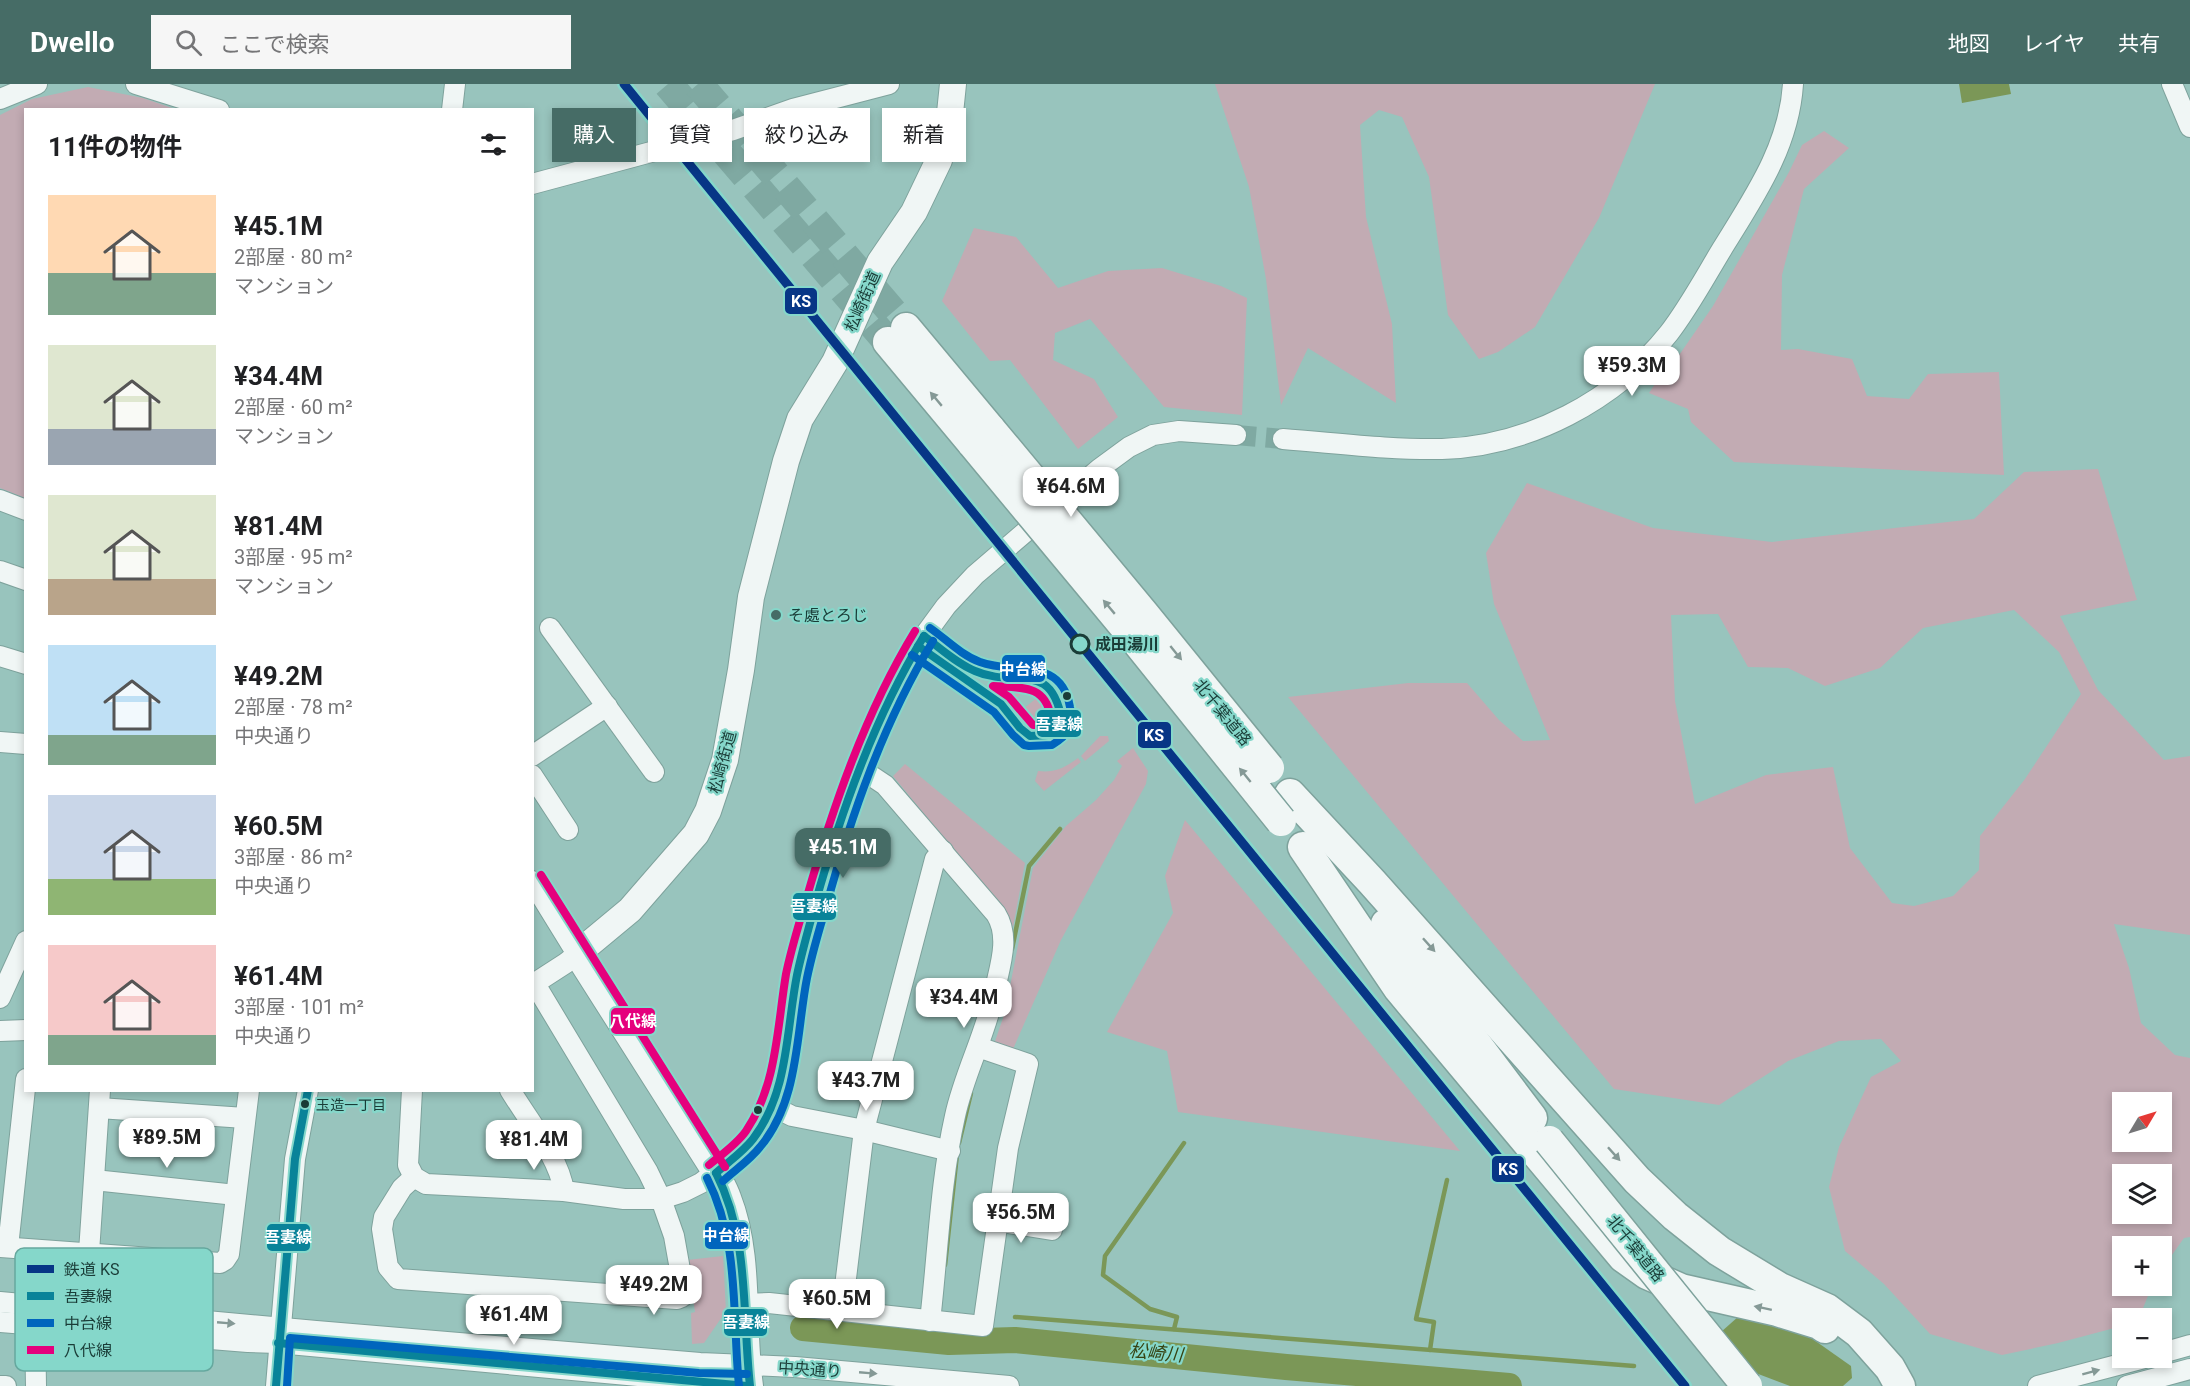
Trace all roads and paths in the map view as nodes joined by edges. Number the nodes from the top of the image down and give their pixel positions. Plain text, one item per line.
1 (37, 84) edge
2 (136, 84) edge
3 (455, 84) edge
4 (889, 84) edge
5 (953, 84) edge
6 (1793, 84) edge
7 (2172, 84) edge
8 (0, 99) edge
9 (213, 108) edge
10 (452, 108) edge
11 (2190, 127) edge
12 (534, 183) edge
13 (897, 335) tunnel mouth
14 (1236, 435) tunnel mouth
15 (982, 437) junction
16 (1283, 439) tunnel mouth
17 (0, 500) edge
18 (24, 509) edge
19 (0, 571) edge
20 (24, 579) edge
21 (550, 628) dead end
22 (0, 656) edge
23 (24, 663) edge
24 (607, 706) junction
25 (0, 742) edge
26 (24, 744) edge
27 (534, 755) edge
28 (654, 772) dead end
29 (858, 772) junction
30 (534, 778) edge
31 (1285, 807) junction
32 (568, 830) dead end
33 (1303, 847) junction
34 (943, 851) junction
35 (534, 884) edge
36 (24, 948) edge
37 (577, 954) junction
38 (534, 985) edge
39 (0, 998) edge
40 (0, 1030) edge
41 (24, 1030) edge
42 (978, 1047) junction
43 (24, 1092) edge
44 (249, 1092) edge
45 (308, 1092) edge
46 (412, 1092) edge
47 (511, 1092) edge
48 (100, 1099) edge
49 (772, 1106) junction
50 (1525, 1109) junction
51 (245, 1118) junction
52 (864, 1130) junction
53 (1540, 1144) junction
54 (950, 1151) junction
55 (716, 1173) junction
56 (414, 1177) junction
57 (94, 1180) junction
58 (564, 1191) junction
59 (236, 1196) junction
60 (662, 1199) junction
61 (996, 1221) junction
62 (1052, 1230) dead end
63 (4, 1247) edge
64 (21, 1248) edge
65 (89, 1248) edge
66 (213, 1262) edge
67 (0, 1302) edge
68 (15, 1304) edge
69 (744, 1304) junction
70 (842, 1311) junction
71 (0, 1322) edge
72 (930, 1322) junction
73 (15, 1323) edge
74 (213, 1327) edge
75 (279, 1335) junction
76 (213, 1339) edge
77 (2190, 1345) edge
78 (2172, 1350) edge
79 (2112, 1366) edge
80 (2190, 1369) edge
81 (36, 1371) edge
82 (748, 1379) edge
83 (0, 1386) edge
84 (6, 1386) edge
85 (36, 1386) edge
86 (276, 1386) edge
87 (1009, 1386) edge
88 (1747, 1386) edge
89 (1879, 1386) edge
90 (1900, 1386) edge
91 (2038, 1386) edge
92 (2127, 1386) edge

1 - 8 street
2 - 9 street
3 - 10 street
4 - 12 street
5 - 37 main road, 松崎街道
6 - 16 street
7 - 11 street
13 - 15 highway, 北千葉道路
14 - 29 street
31 -> 15 highway, 北千葉道路, bridge
15 -> 31 highway, 北千葉道路, bridge
17 - 18 street
19 - 20 street
21 - 24 street
22 - 23 street
24 - 27 street
24 - 28 street
25 - 26 street
29 - 34 street
29 - 49 street
30 - 32 street
31 - 33 highway, 北千葉道路
31 - 50 highway, 北千葉道路
31 -> 90 highway
33 - 50 highway, 北千葉道路
33 - 53 highway
34 - 42 street
34 - 52 street
35 - 37 street
36 - 39 street
37 - 38 street
37 - 55 main road
38 - 60 street
40 - 41 street
42 - 54 street
42 - 61 street
43 - 63 street
44 - 51 street
45 - 75 street
46 - 56 street
47 - 58 street
48 - 51 street
48 - 57 street
49 - 52 street
49 - 55 street
50 - 53 highway, 北千葉道路
51 - 59 street
52 - 54 street
52 - 70 street
53 - 88 highway, 北千葉道路, bridge
89 -> 53 highway, bridge
54 - 72 street
55 - 60 street
55 - 69 main road
56 - 58 street
56 - 60 street
57 - 59 street
57 - 65 street
58 - 60 street
59 - 66 street
61 - 62 street
61 - 72 street
63 - 64 street
67 -> 68 street, 中央通り
69 - 70 street
69 - 82 main road
70 - 72 street
71 - 73 street, 中央通り
74 -> 75 street, 中央通り
75 - 76 street, 中央通り
75 - 82 street, 中央通り
75 - 86 street
77 - 78 street
91 -> 79 street
80 - 92 street
81 - 85 street
82 -> 87 street, 中央通り
83 - 84 street

